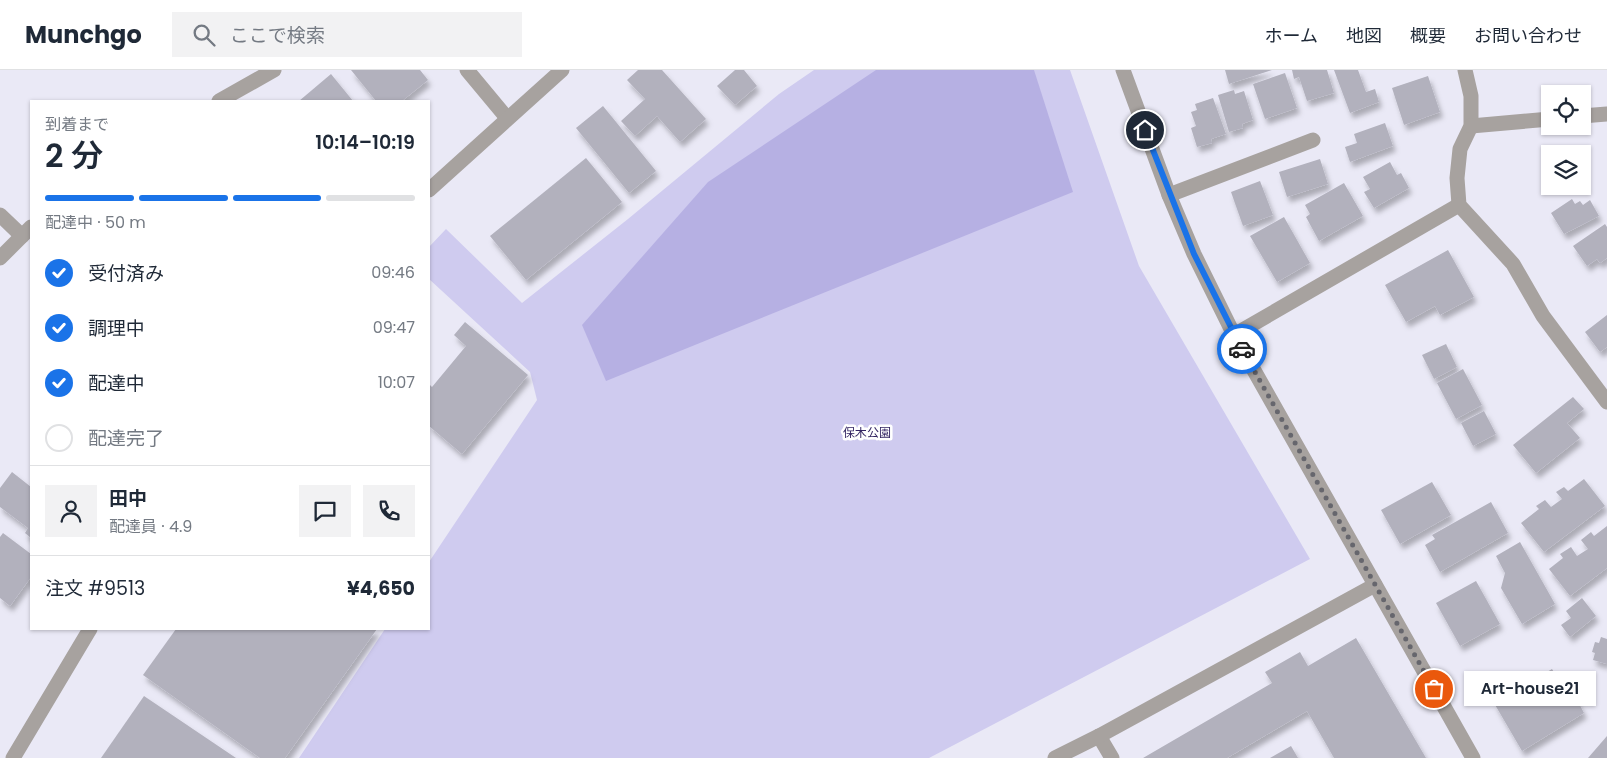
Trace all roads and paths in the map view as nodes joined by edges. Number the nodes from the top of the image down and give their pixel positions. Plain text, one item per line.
1 (274, 70) edge
2 (467, 70) edge
3 (562, 70) edge
4 (1123, 70) edge
5 (1465, 70) edge
6 (221, 100) edge
7 (1607, 114) edge
8 (1591, 115) edge
9 (507, 118) junction
10 (1541, 120) edge
11 (1470, 126) junction
12 (1313, 140) dead end
13 (430, 189) edge
14 (1169, 195) junction
15 (1459, 204) junction
16 (0, 215) edge
17 (26, 232) edge
18 (0, 258) edge
19 (1234, 335) junction
20 (1607, 402) edge
21 (1375, 585) junction
22 (89, 630) edge
23 (1099, 736) junction
24 (13, 758) edge
25 (1055, 758) edge
26 (1112, 758) edge
27 (1473, 758) edge

1 - 6 street
2 - 9 street
3 - 9 street
4 - 14 street
5 - 11 street
7 - 8 street
9 - 13 street
10 - 11 street
11 - 15 street
12 - 14 street
14 - 19 street
15 - 19 street
15 - 20 street
16 - 17 street
17 - 18 street
19 - 21 street
21 - 23 street
21 - 27 street
22 - 24 street
23 - 25 street
23 - 26 street

